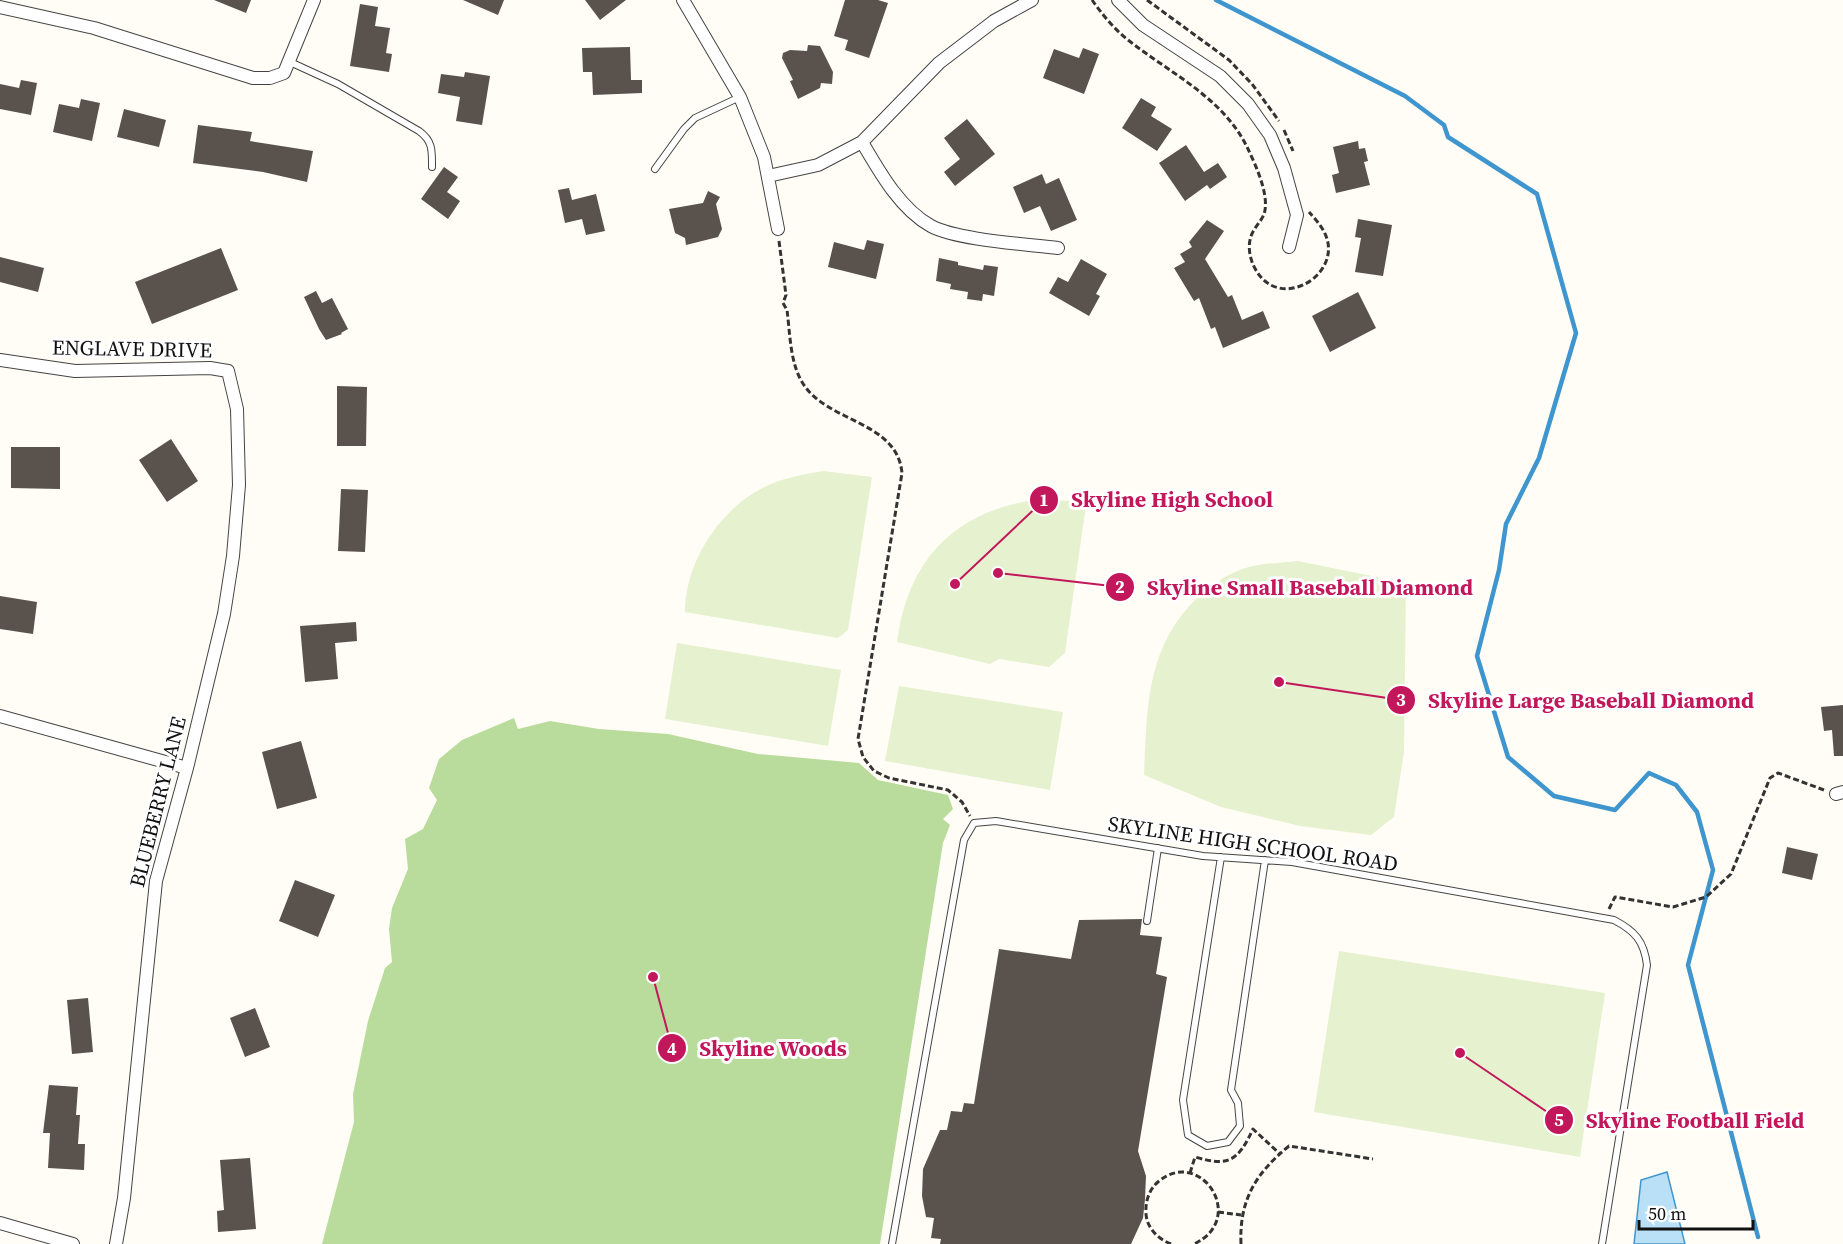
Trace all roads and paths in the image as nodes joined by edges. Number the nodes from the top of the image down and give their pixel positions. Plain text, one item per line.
1 (314, 0) edge
2 (683, 0) edge
3 (1032, 0) edge
4 (1092, 0) edge
5 (1118, 0) edge
6 (1147, 0) edge
7 (0, 7) edge
8 (290, 62) junction
9 (740, 97) junction
10 (862, 142) junction
11 (1294, 154) dead end
12 (432, 167) dead end
13 (656, 169) dead end
14 (768, 176) junction
15 (1307, 201) dead end
16 (778, 229) dead end
17 (1289, 247) dead end
18 (1058, 248) dead end
19 (782, 255) dead end
20 (0, 360) edge
21 (228, 371) joint
22 (0, 716) edge
23 (187, 768) junction
24 (1839, 793) edge
25 (974, 823) junction
26 (1158, 848) junction
27 (1221, 857) junction
28 (1265, 860) junction
29 (1607, 919) junction
30 (1147, 921) dead end
31 (1280, 1154) junction
32 (1373, 1159) dead end
33 (1190, 1173) junction
34 (1218, 1212) junction
35 (1241, 1215) junction
36 (0, 1223) edge
37 (73, 1244) edge
38 (116, 1244) edge
39 (892, 1244) edge
40 (1171, 1244) edge
41 (1194, 1244) edge
42 (1240, 1244) edge
43 (1602, 1244) edge

1 - 8 street
2 - 9 street
3 - 10 street
4 - 15 path
5 - 17 street
6 - 11 path
7 - 8 street
8 - 12 lane
9 - 13 lane
9 - 14 street
10 - 14 street
10 - 18 street
14 - 16 street
19 - 25 path
20 - 21 street, ENGLAVE DRIVE
21 - 23 street, BLUEBERRY LANE
22 - 23 street
23 - 38 street, BLUEBERRY LANE
24 - 29 path
25 - 26 lane, SKYLINE HIGH SCHOOL ROAD
25 - 39 lane
26 - 27 lane, SKYLINE HIGH SCHOOL ROAD
26 - 30 lane
27 - 28 lane, SKYLINE HIGH SCHOOL ROAD
27 - 28 lane
28 - 29 lane, SKYLINE HIGH SCHOOL ROAD
29 - 43 lane, SKYLINE HIGH SCHOOL ROAD
31 - 32 path
31 - 33 path
31 - 35 path
33 - 34 path
33 - 40 path
34 - 35 path
34 - 41 path
35 - 42 path
36 - 37 street

